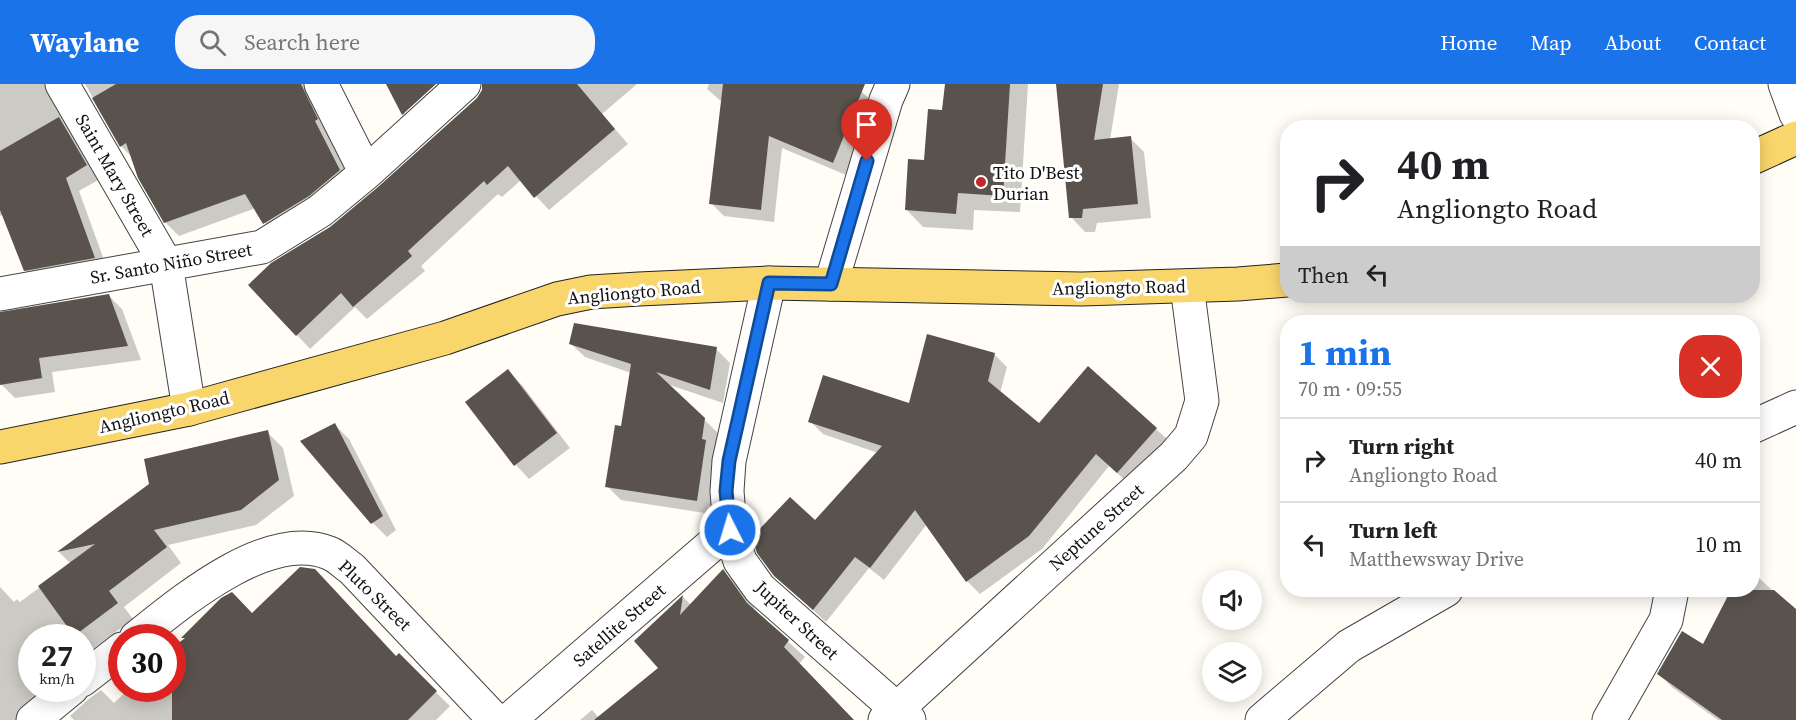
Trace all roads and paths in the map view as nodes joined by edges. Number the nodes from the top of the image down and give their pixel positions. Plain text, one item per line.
1 (62, 84) edge
2 (321, 84) edge
3 (464, 84) edge
4 (893, 84) edge
5 (1785, 84) edge
6 (1796, 114) edge
7 (1796, 138) edge
8 (1760, 154) edge
9 (366, 173) junction
10 (166, 264) junction
11 (1280, 280) edge
12 (769, 283) junction
13 (831, 284) junction
14 (1186, 286) junction
15 (0, 294) edge
16 (1796, 407) edge
17 (189, 409) junction
18 (1760, 423) edge
19 (0, 447) edge
20 (730, 530) junction
21 (1434, 597) edge
22 (1671, 597) edge
23 (154, 624) edge
24 (108, 660) edge
25 (96, 669) edge
26 (55, 702) edge
27 (897, 716) edge
28 (33, 720) edge
29 (495, 720) edge
30 (509, 720) edge
31 (1262, 720) edge
32 (1609, 720) edge

1 - 10 street, Saint Mary Street
2 - 9 street
3 - 9 street, Sr. Santo Niño Street
4 - 13 street
5 - 6 street
7 - 8 main road
9 - 10 street, Sr. Santo Niño Street
10 - 15 street, Sr. Santo Niño Street
10 - 17 street, Saint Mary Street
11 - 14 main road, Angliongto Road
12 - 13 main road, Angliongto Road
12 - 17 main road, Angliongto Road
12 - 20 street, Jupiter Street
13 - 14 main road, Angliongto Road
14 - 27 street, Neptune Street
16 - 18 street
17 - 19 main road, Angliongto Road
20 - 27 street, Jupiter Street
20 - 30 street, Satellite Street
21 - 31 street
22 - 32 street
23 - 29 street, Pluto Street
24 - 25 street
26 - 28 street

